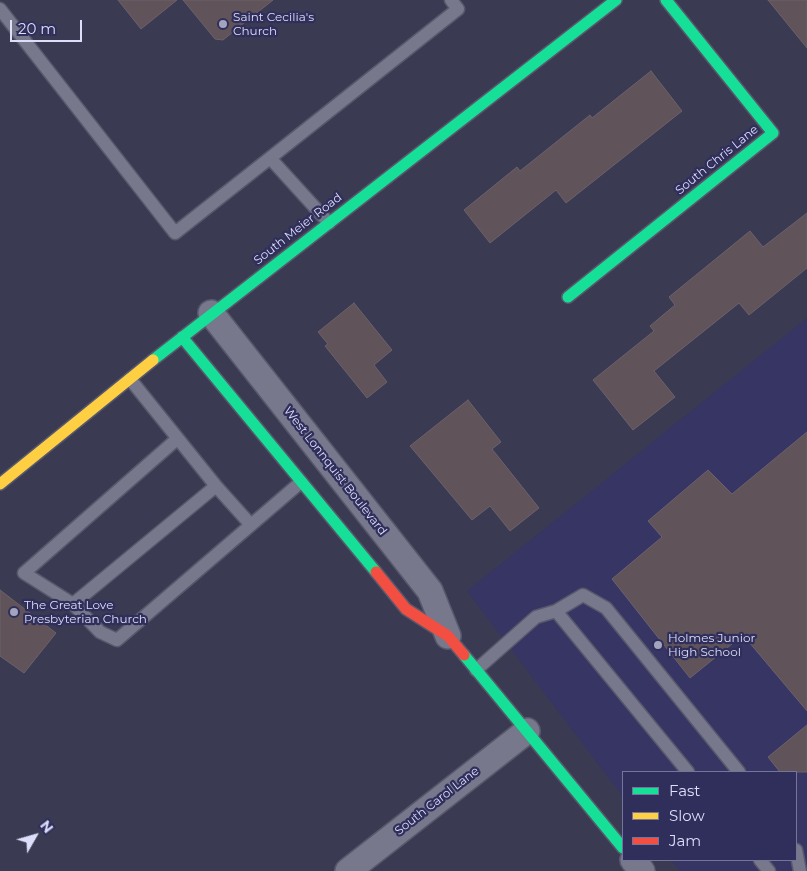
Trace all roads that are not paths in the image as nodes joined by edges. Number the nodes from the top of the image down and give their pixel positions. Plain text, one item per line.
1 (451, 0) edge
2 (616, 0) edge
3 (666, 0) edge
4 (0, 9) edge
5 (270, 158) junction
6 (328, 223) junction
7 (568, 297) dead end
8 (211, 313) junction
9 (182, 337) junction
10 (130, 379) junction
11 (177, 439) junction
12 (301, 482) junction
13 (0, 484) edge
14 (216, 486) junction
15 (251, 525) junction
16 (73, 604) junction
17 (556, 611) junction
18 (448, 636) junction
19 (476, 670) junction
20 (527, 731) junction
21 (687, 771) edge
22 (738, 771) edge
23 (622, 847) edge
24 (797, 855) edge
25 (634, 861) edge
26 (761, 861) edge
27 (348, 871) edge
28 (642, 871) edge
29 (769, 871) edge
30 (800, 871) edge

1 - 5 lane
2 - 6 street, South Meier Road
3 - 7 street, South Chris Lane
4 - 5 lane
5 - 6 lane
6 - 8 street, South Meier Road
8 - 9 street, South Meier Road
8 - 18 street, West Lonnquist Boulevard
9 - 10 street, South Meier Road
9 - 12 street, West Lonnquist Boulevard
10 - 11 lane
10 - 13 street, South Meier Road
11 - 14 lane
11 - 16 lane
12 - 15 lane
12 - 18 street, West Lonnquist Boulevard
14 - 15 lane
14 - 16 lane
15 - 16 lane
17 - 19 lane
17 - 21 lane
17 - 22 lane
18 - 19 street, West Lonnquist Boulevard
19 - 20 street, West Lonnquist Boulevard
20 - 23 street, West Lonnquist Boulevard
20 - 27 street, South Carol Lane
24 - 30 lane
25 - 28 street
26 - 29 lane

